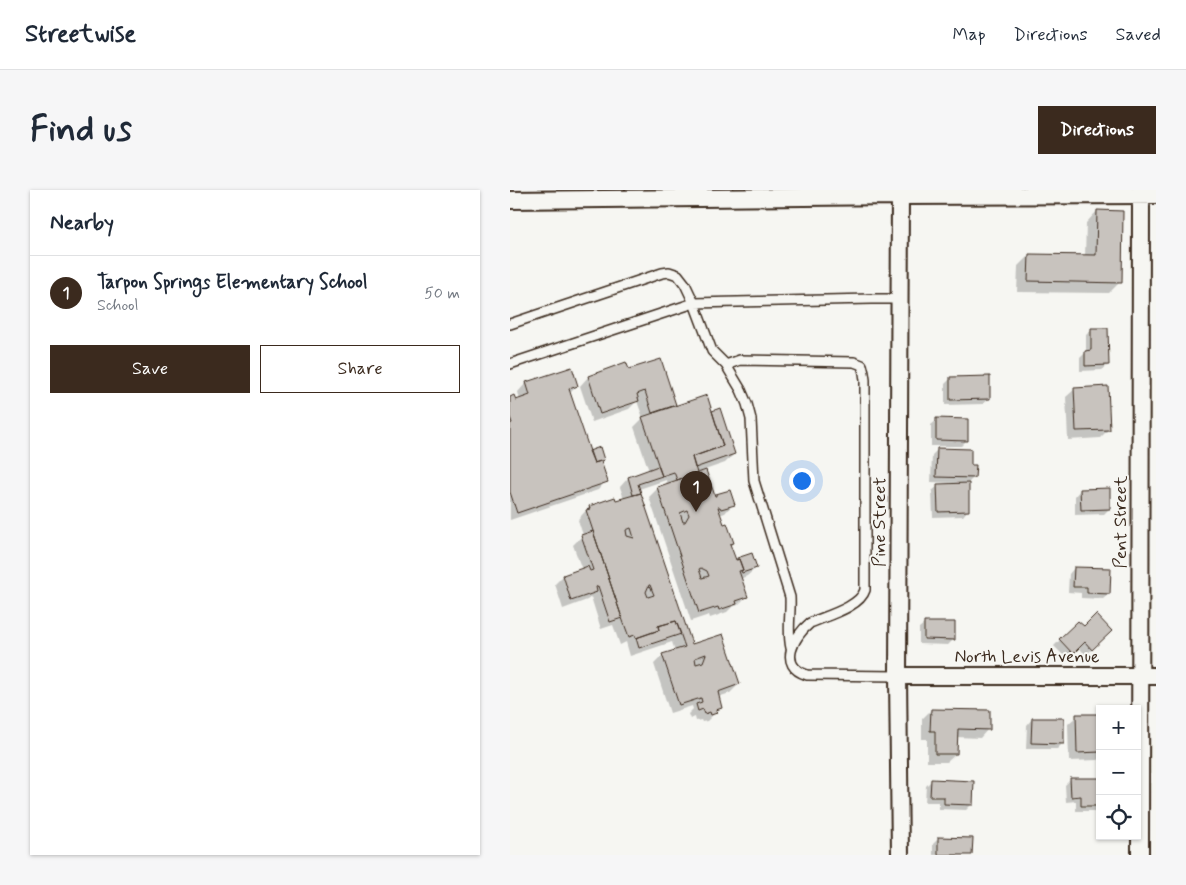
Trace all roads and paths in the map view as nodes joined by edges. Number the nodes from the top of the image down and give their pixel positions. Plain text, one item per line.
1 (900, 193) edge
2 (1146, 194) edge
3 (660, 195) edge
4 (510, 200) edge
5 (899, 299) junction
6 (694, 304) junction
7 (510, 324) edge
8 (510, 364) edge
9 (726, 366) junction
10 (791, 648) junction
11 (898, 676) junction
12 (1148, 676) edge
13 (900, 855) edge
14 (1140, 855) edge

1 - 2 street
1 - 3 street
1 - 5 street, Pine Street
2 - 12 street, Pent Street
3 - 4 street
5 - 6 lane
5 - 11 street, Pine Street
6 - 7 lane
6 - 8 lane
6 - 9 lane
9 - 10 lane
9 - 10 lane
10 - 11 lane
11 - 12 street, North Levis Avenue
11 - 13 street, Pine Street
12 - 14 street, Pent Street

